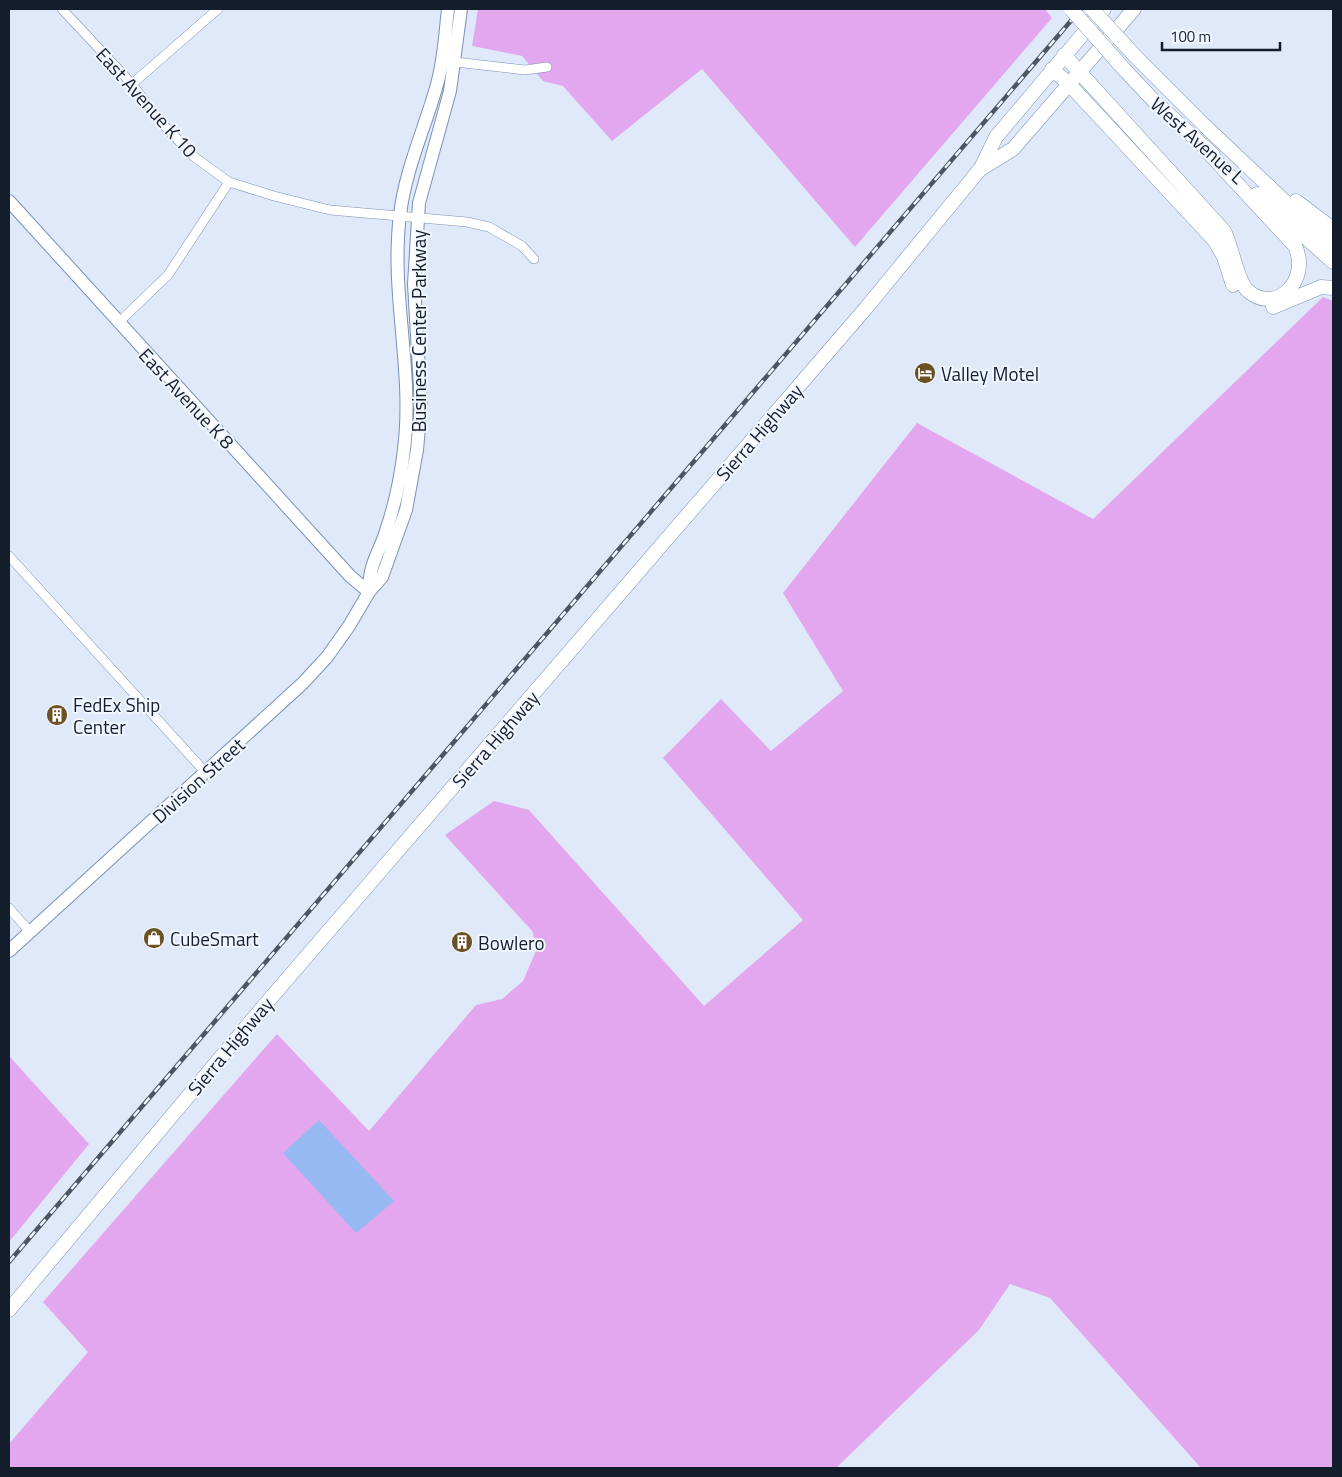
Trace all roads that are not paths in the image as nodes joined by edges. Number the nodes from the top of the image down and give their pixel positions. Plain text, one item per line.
1 (62, 9) edge
2 (218, 9) edge
3 (448, 9) edge
4 (461, 9) edge
5 (1071, 9) edge
6 (1092, 9) edge
7 (1104, 9) edge
8 (1134, 9) edge
9 (1064, 55) junction
10 (455, 62) junction
11 (547, 67) dead end
12 (1052, 69) junction
13 (1080, 71) junction
14 (1068, 83) junction
15 (132, 84) junction
16 (1203, 124) junction
17 (1206, 150) junction
18 (981, 168) junction
19 (229, 182) junction
20 (9, 201) edge
21 (399, 216) junction
22 (417, 218) junction
23 (1333, 229) edge
24 (1333, 247) edge
25 (534, 259) dead end
26 (1333, 262) edge
27 (1333, 288) edge
28 (118, 323) junction
29 (9, 556) edge
30 (369, 592) junction
31 (206, 773) junction
32 (9, 908) edge
33 (30, 932) junction
34 (9, 951) edge
35 (9, 1310) edge

1 - 15 street, East Avenue K 10
2 - 15 street
3 - 21 main road, Business Center Parkway
4 - 10 main road, Business Center Parkway
5 - 17 main road, West Avenue L, bridge
6 - 16 main road, West Avenue L, bridge
7 - 9 main road
8 - 13 main road
9 - 12 main road, Sierra Highway
9 - 13 main road
10 - 11 street
10 - 22 main road, Business Center Parkway
12 - 14 main road
12 - 18 main road, Sierra Highway
13 - 14 main road, Sierra Highway
13 - 17 main road
14 - 18 main road, Sierra Highway
14 - 27 main road
15 - 19 street, East Avenue K 10
16 - 23 main road
16 - 24 main road, West Avenue L
17 - 26 main road, West Avenue L
18 - 35 main road, Sierra Highway
19 - 21 street, East Avenue K 10
19 - 28 street
20 - 28 main road, East Avenue K 8
21 - 22 street, East Avenue K 10
21 - 30 main road, Business Center Parkway
22 - 25 street, East Avenue K 10
22 - 30 main road, Business Center Parkway
28 - 30 main road, East Avenue K 8
29 - 31 street
30 - 31 main road, Division Street
31 - 33 main road, Division Street
32 - 33 street
33 - 34 main road, Division Street

